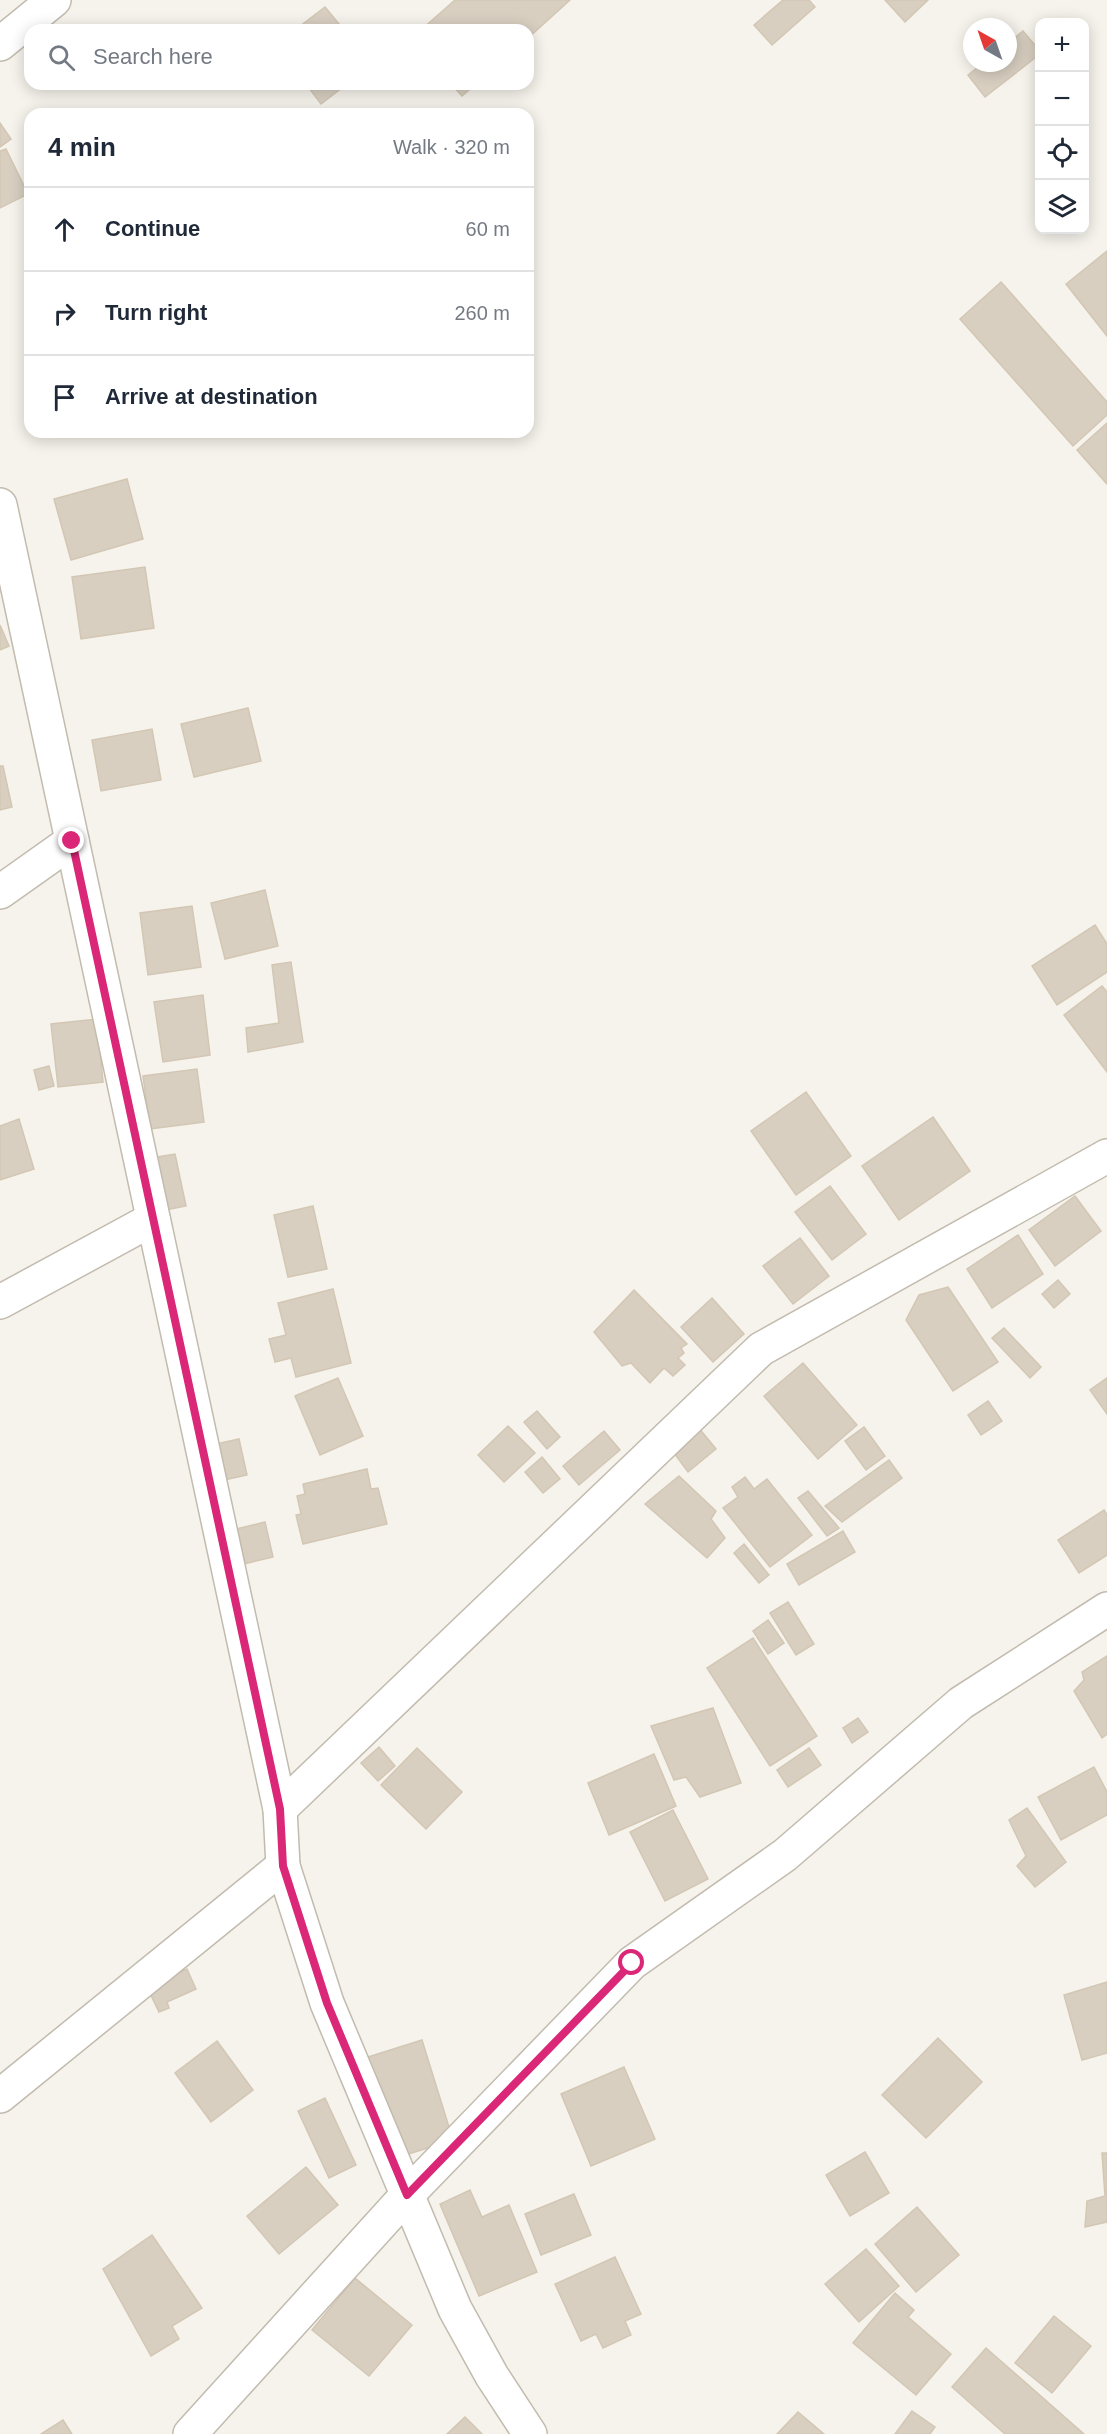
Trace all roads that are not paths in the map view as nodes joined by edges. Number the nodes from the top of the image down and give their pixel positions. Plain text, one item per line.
1 (54, 0) edge
2 (24, 24) edge
3 (25, 24) edge
4 (0, 44) edge
5 (0, 506) edge
6 (5, 548) edge
7 (72, 841) junction
8 (0, 892) edge
9 (1107, 1156) edge
10 (153, 1219) junction
11 (0, 1302) edge
12 (1107, 1608) edge
13 (280, 1809) junction
14 (283, 1866) junction
15 (0, 2096) edge
16 (407, 2195) junction
17 (190, 2434) edge
18 (530, 2434) edge

1 - 3 street
2 - 4 street
5 - 6 street
6 - 7 street
7 - 8 street
7 - 10 street
9 - 13 street
10 - 11 street
10 - 13 street
12 - 16 street
13 - 14 street
14 - 15 street
14 - 16 street
16 - 17 street
16 - 18 street

